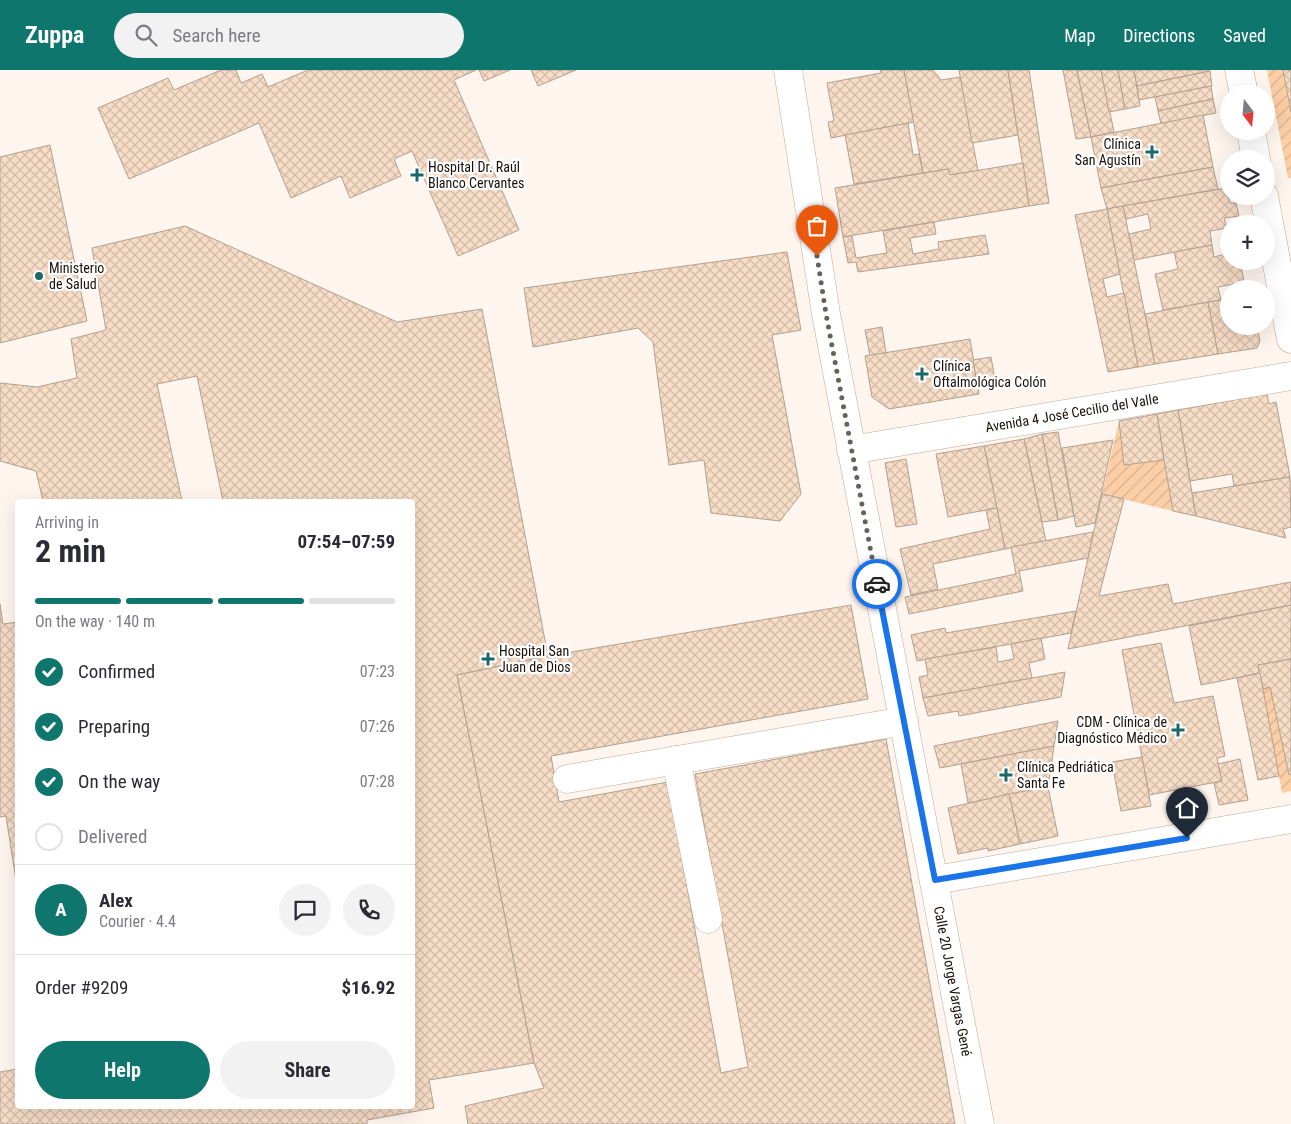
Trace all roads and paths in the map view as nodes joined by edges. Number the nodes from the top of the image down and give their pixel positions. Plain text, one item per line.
1 (788, 70) edge
2 (1239, 70) edge
3 (1242, 85) edge
4 (1266, 205) edge
5 (1291, 338) edge
6 (1291, 376) edge
7 (851, 450) junction
8 (904, 721) junction
9 (676, 760) junction
10 (567, 779) dead end
11 (1291, 819) edge
12 (935, 880) junction
13 (708, 919) dead end
14 (980, 1124) edge

1 - 7 street, Calle 20 Jorge Vargas Gené
2 - 3 street
4 - 5 street
6 - 7 street, Avenida 4 José Cecilio del Valle
7 - 8 street, Calle 20 Jorge Vargas Gené
8 - 9 street
8 - 12 street, Calle 20 Jorge Vargas Gené
9 - 10 street
9 - 13 street
11 - 12 street
12 - 14 street, Calle 20 Jorge Vargas Gené

